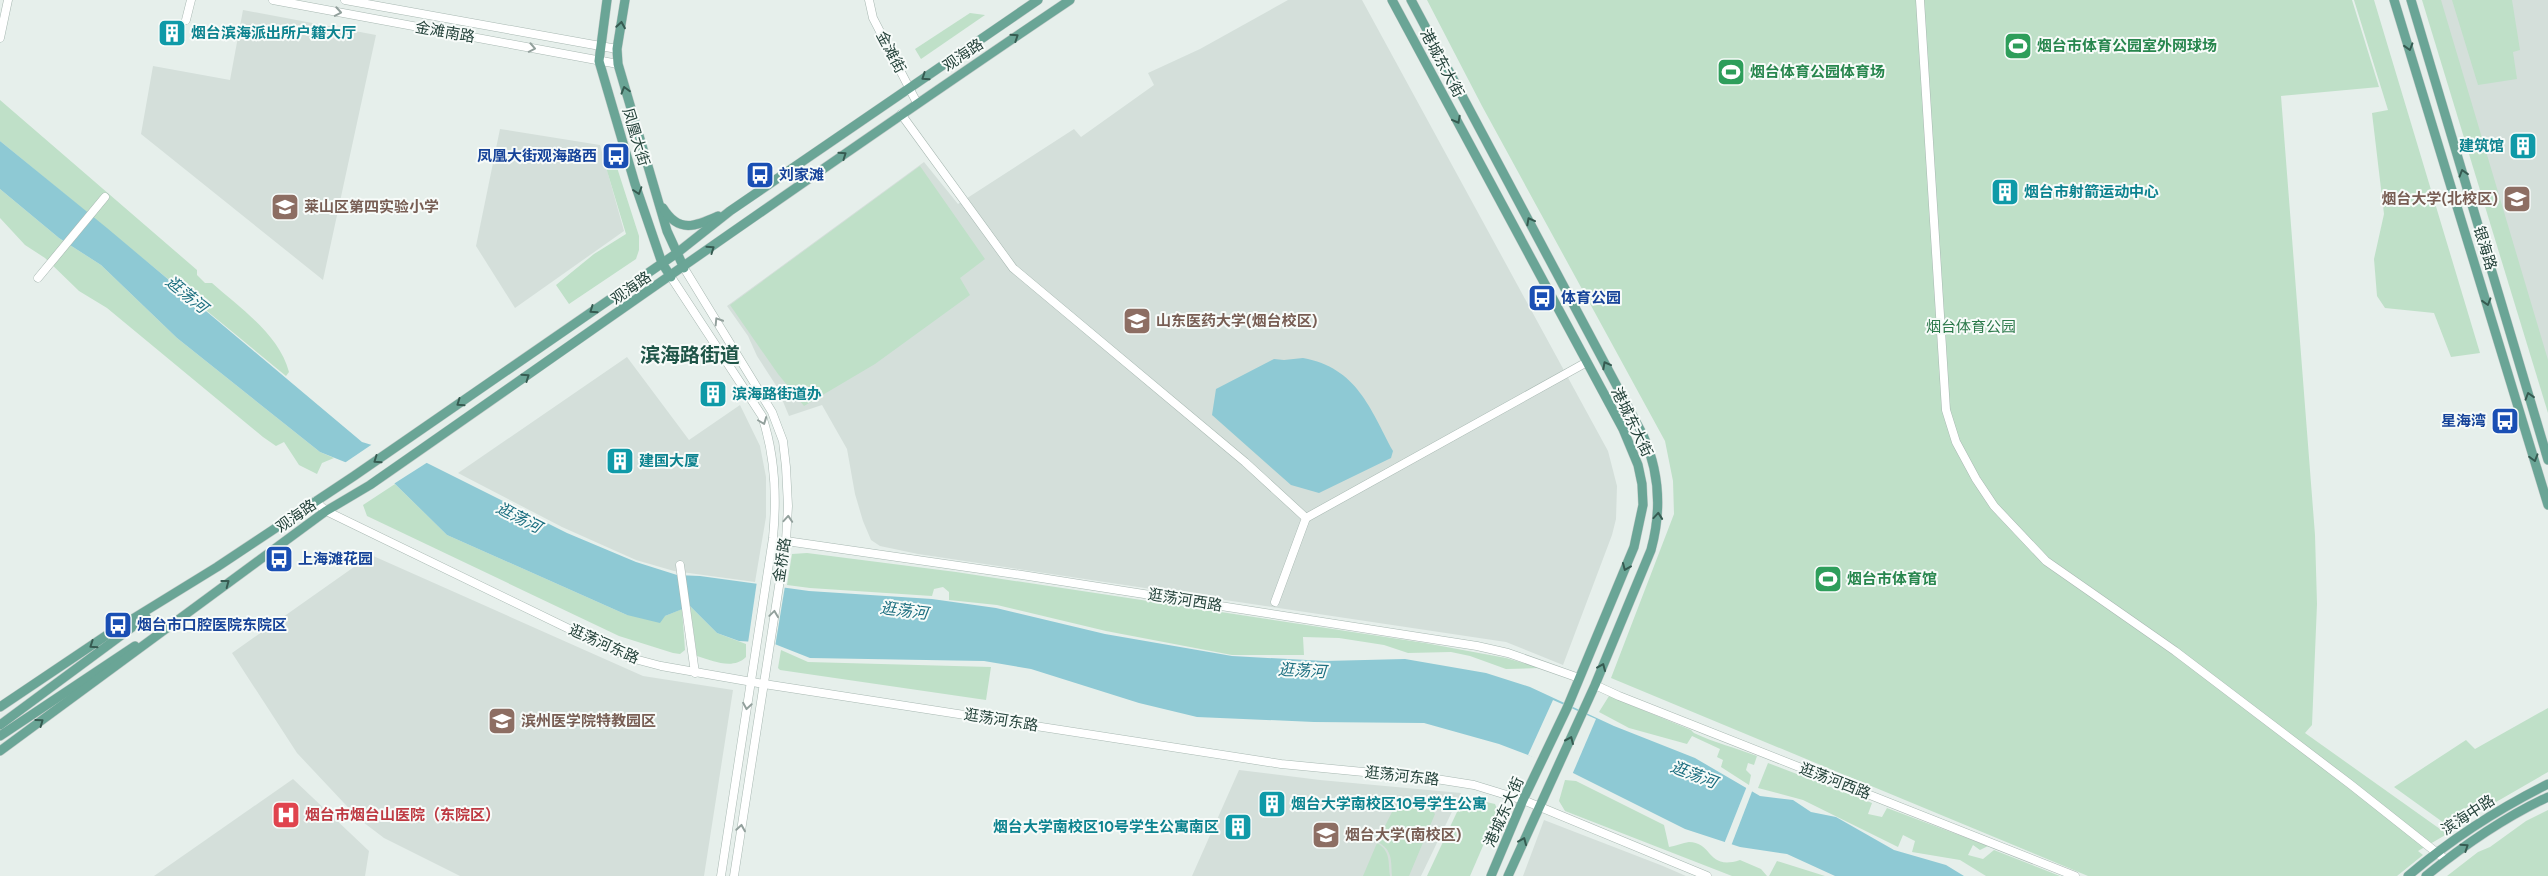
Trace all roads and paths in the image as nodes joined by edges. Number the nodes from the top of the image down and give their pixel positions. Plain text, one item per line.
1 (8, 0) edge
2 (190, 0) edge
3 (273, 0) edge
4 (345, 0) edge
5 (607, 0) edge
6 (625, 0) edge
7 (869, 0) edge
8 (1038, 0) edge
9 (1070, 0) edge
10 (1392, 0) edge
11 (1411, 0) edge
12 (1920, 0) edge
13 (2394, 0) edge
14 (2411, 0) edge
15 (384, 4) edge
16 (186, 20) dead end
17 (514, 31) junction
18 (0, 38) edge
19 (511, 44) junction
20 (600, 46) junction
21 (617, 49) junction
22 (599, 61) junction
23 (618, 64) junction
24 (910, 88) junction
25 (917, 103) junction
26 (901, 114) junction
27 (105, 197) dead end
28 (657, 200) junction
29 (730, 211) junction
30 (677, 253) junction
31 (662, 263) junction
32 (684, 268) junction
33 (670, 277) junction
34 (38, 278) dead end
35 (1587, 362) junction
36 (2548, 460) edge
37 (315, 501) junction
38 (2548, 505) edge
39 (326, 511) junction
40 (1306, 518) junction
41 (786, 541) junction
42 (680, 565) dead end
43 (198, 579) junction
44 (207, 597) junction
45 (1275, 602) dead end
46 (695, 673) junction
47 (1579, 678) junction
48 (750, 682) junction
49 (764, 684) junction
50 (1595, 685) junction
51 (0, 707) edge
52 (0, 725) edge
53 (0, 736) edge
54 (0, 750) edge
55 (2548, 784) edge
56 (2548, 797) edge
57 (1523, 800) junction
58 (1539, 806) junction
59 (2437, 851) junction
60 (2446, 860) junction
61 (721, 876) edge
62 (734, 876) edge
63 (1491, 876) edge
64 (1508, 876) edge
65 (1707, 876) edge
66 (2075, 876) edge
67 (2408, 876) edge
68 (2426, 876) edge

1 - 18 street
2 - 16 street
3 -> 19 street, 金滩南路
4 - 15 street, 金滩南路
5 - 20 main road, 凤凰大街
21 -> 6 main road, 凤凰大街
7 - 24 street, 金滩街
8 -> 24 main road, 观海路
25 -> 9 main road, 观海路
10 -> 35 main road, 港城东大街
50 -> 11 main road, 港城东大街
12 - 59 street
13 -> 38 main road, 银海路
36 -> 14 main road, 银海路
15 - 17 street, 金滩南路
17 - 19 street
17 - 20 street, 金滩南路
19 -> 22 street, 金滩南路
20 - 21 street, 金滩南路
20 - 22 main road, 凤凰大街
21 - 23 main road, 凤凰大街
22 - 23 street, 金滩南路
22 -> 31 main road, 凤凰大街
28 -> 23 main road, 凤凰大街
24 - 25 street, 金滩街
24 - 29 main road, 观海路
25 - 26 main road, 观海路
32 -> 26 main road, 观海路
26 - 40 street
27 - 34 street
28 - 29 main road
28 - 30 main road, 凤凰大街
29 - 30 main road, 观海路
30 - 31 main road, 观海路
30 - 32 main road, 凤凰大街
31 - 33 main road, 凤凰大街
31 -> 37 main road, 观海路
32 - 33 main road, 观海路
41 -> 32 street, 金桥路
39 -> 33 main road, 观海路
33 -> 48 street, 金桥路
35 - 40 street
35 -> 47 main road, 港城东大街
37 - 39 street, 逛荡河东路
37 - 43 main road, 观海路
44 -> 39 main road, 观海路
39 - 46 street, 逛荡河东路
40 - 45 street
41 - 47 street, 逛荡河西路
49 -> 41 street, 金桥路
42 - 46 street
43 -> 51 main road, 观海路
43 - 52 main road, 观海路
44 - 53 main road, 观海路
54 -> 44 main road, 观海路
46 - 48 street, 逛荡河东路
47 - 57 main road, 港城东大街
48 - 49 street, 逛荡河东路
48 -> 61 street, 金桥路
49 - 57 street, 逛荡河东路
62 -> 49 street, 金桥路
58 -> 50 main road, 港城东大街
50 - 66 street, 逛荡河西路
55 - 59 main road, 滨海中路
60 -> 56 main road, 滨海中路
57 - 58 street, 逛荡河东路
57 - 63 main road, 港城东大街
64 -> 58 main road, 港城东大街
58 - 65 street, 逛荡河东路
59 - 60 street
59 - 67 main road, 滨海中路
60 - 68 main road, 滨海中路

